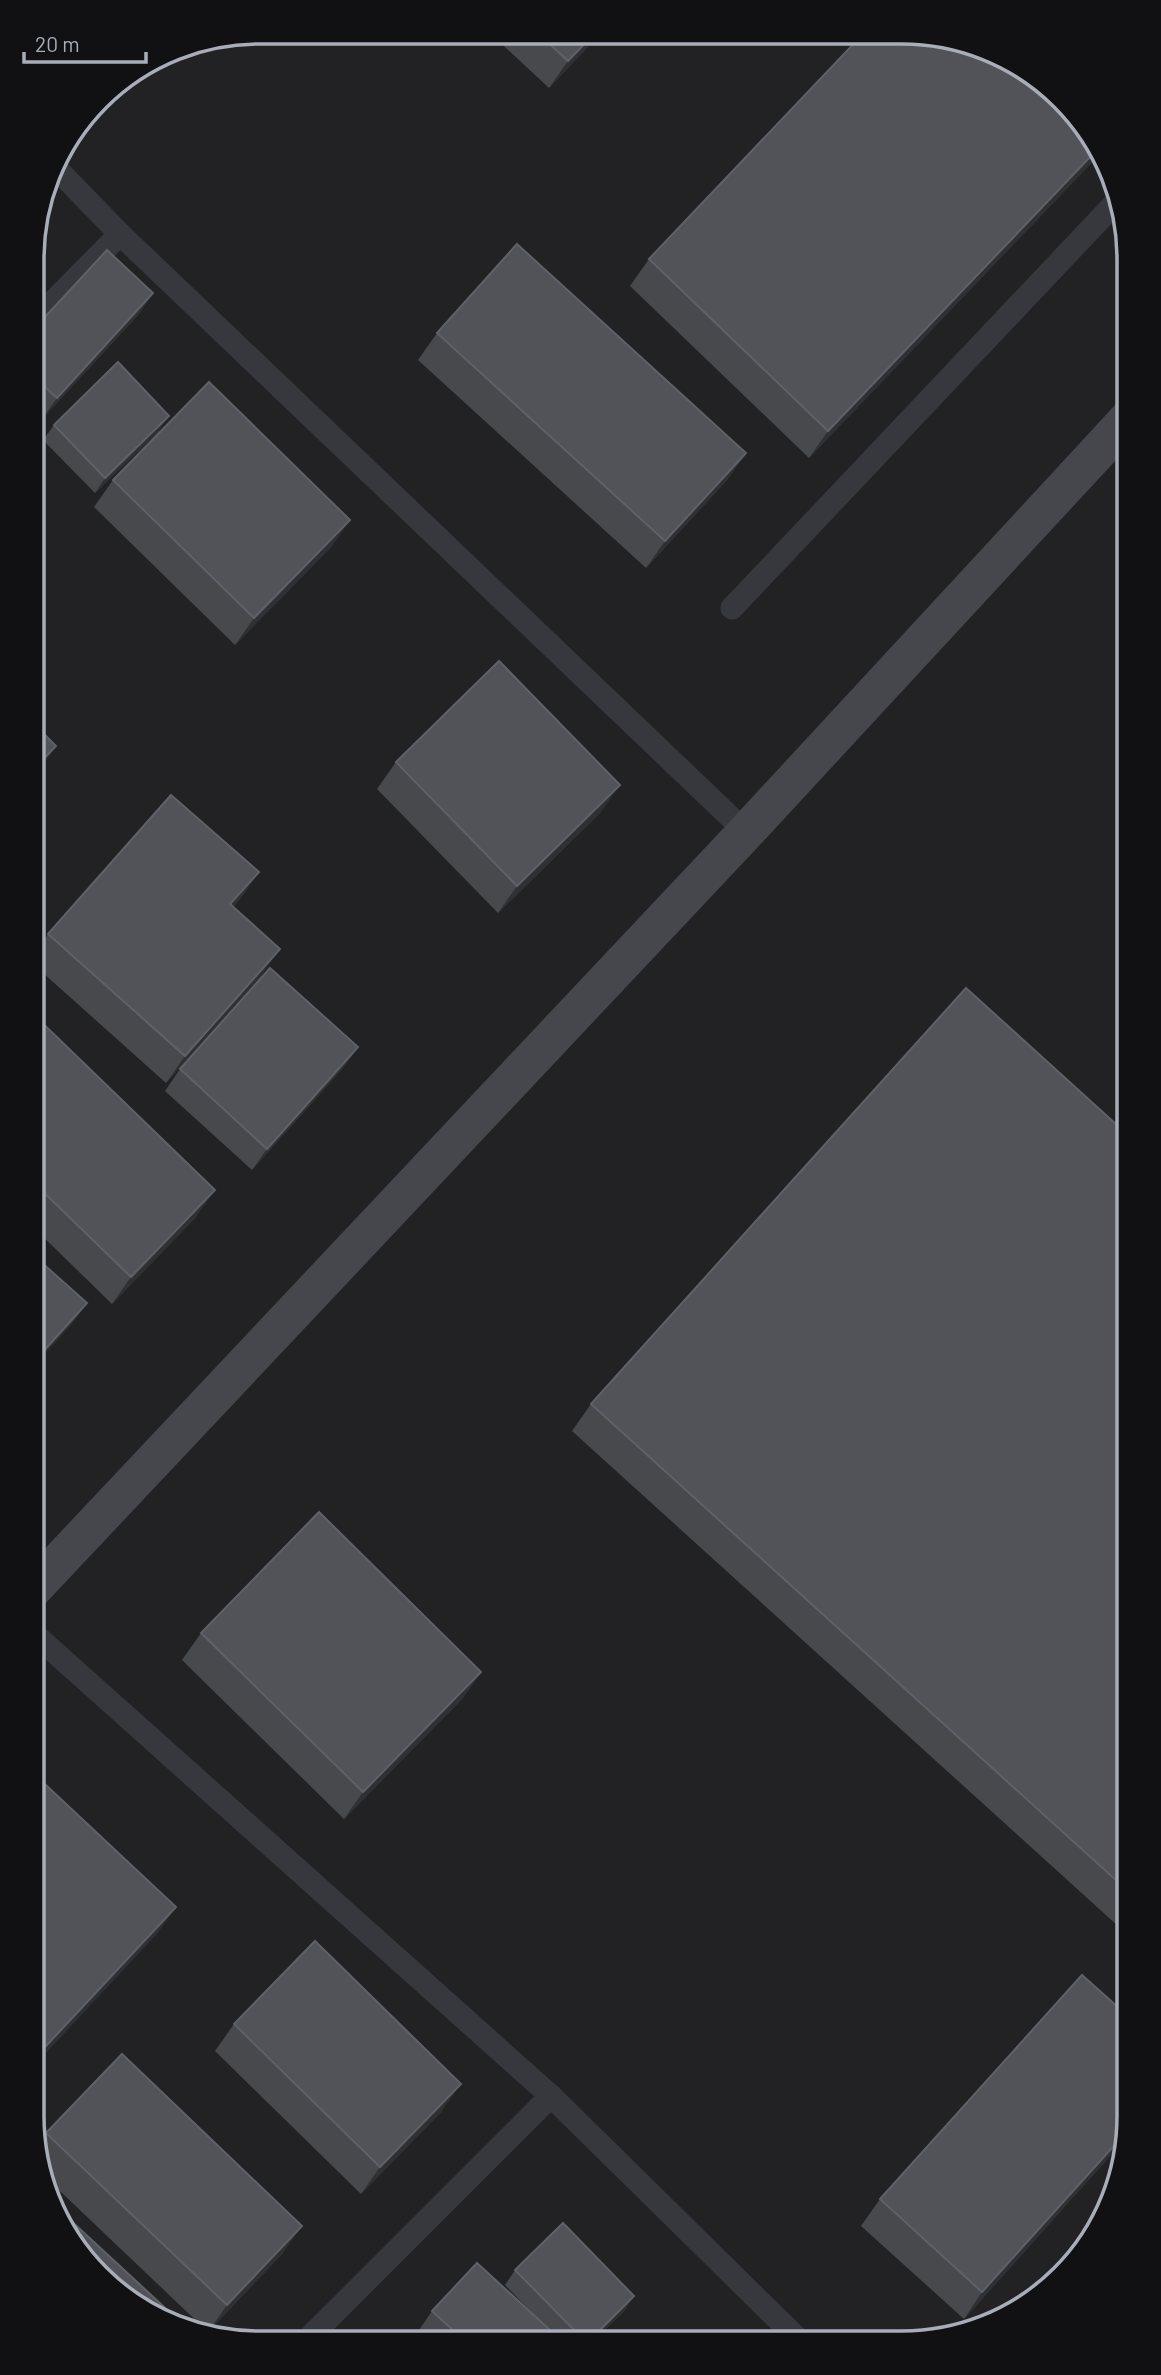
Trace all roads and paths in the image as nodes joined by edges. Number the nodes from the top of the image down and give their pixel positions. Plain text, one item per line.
1 (61, 173) edge
2 (1111, 208) edge
3 (120, 234) junction
4 (44, 311) edge
5 (1117, 431) edge
6 (732, 608) dead end
7 (746, 832) junction
8 (44, 1577) edge
9 (44, 1643) edge
10 (551, 2096) junction
11 (316, 2331) edge
12 (790, 2331) edge

1 - 3 lane
2 - 6 lane
3 - 4 lane
3 - 7 lane
5 - 7 street
7 - 8 street
9 - 10 lane
10 - 11 lane
10 - 12 lane

